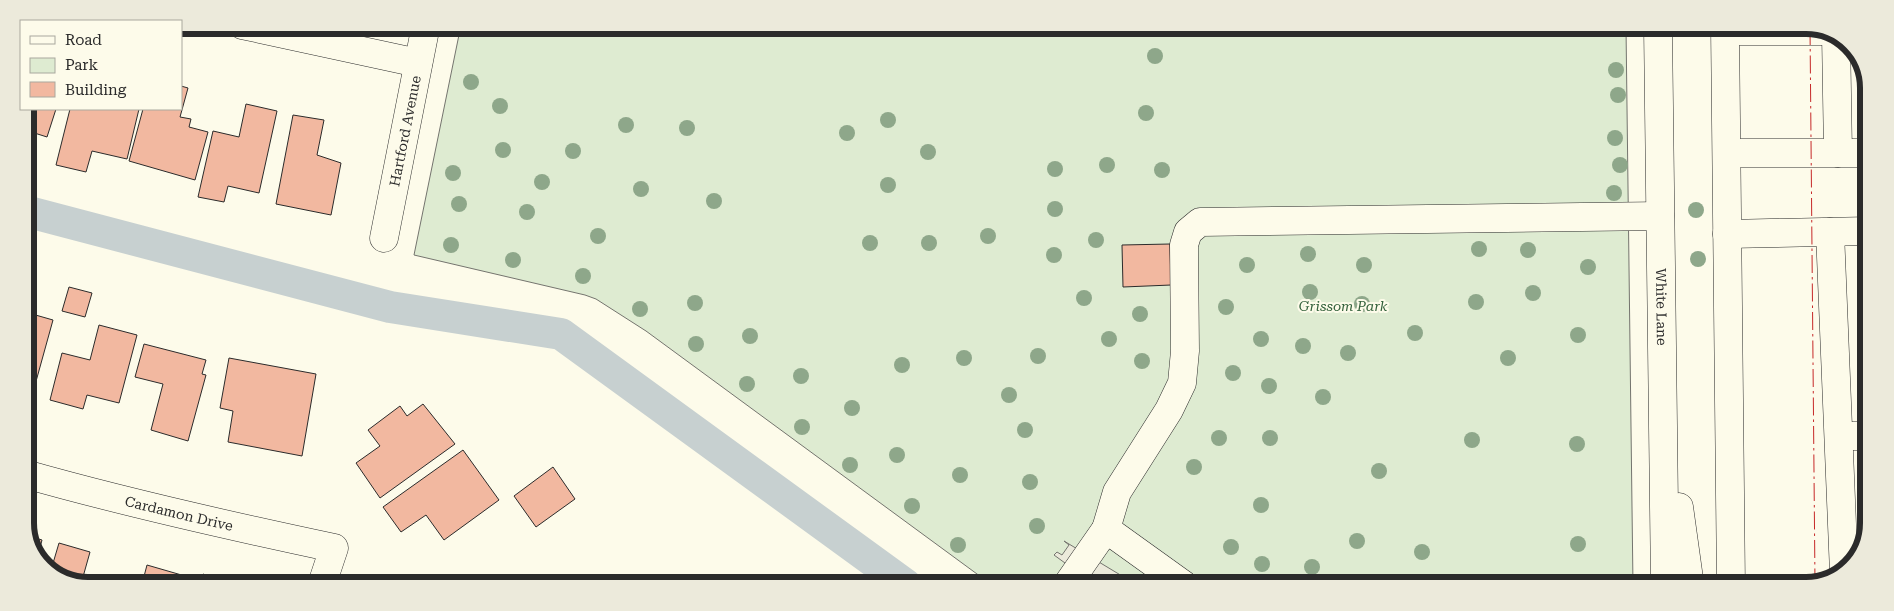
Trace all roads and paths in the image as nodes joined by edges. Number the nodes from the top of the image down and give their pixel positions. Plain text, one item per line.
1 (283, 34) edge
2 (424, 34) edge
3 (1658, 34) edge
4 (1725, 34) edge
5 (1836, 43) edge
6 (418, 64) junction
7 (1726, 153) junction
8 (1838, 153) junction
9 (1860, 154) edge
10 (1660, 216) junction
11 (1830, 232) junction
12 (1860, 232) edge
13 (1728, 234) junction
14 (384, 238) dead end
15 (1663, 399) junction
16 (1839, 436) junction
17 (1860, 436) edge
18 (34, 476) edge
19 (1106, 529) junction
20 (1844, 561) edge
21 (324, 577) edge
22 (1073, 577) edge
23 (1173, 577) edge
24 (1665, 577) edge
25 (1689, 577) edge
26 (1731, 577) edge

1 - 6 main road
2 - 6 main road, Hartford Avenue
3 - 10 main road, White Lane
4 - 7 main road
5 - 8 main road
6 - 14 main road, Hartford Avenue
7 - 8 main road
7 - 13 main road
8 - 9 main road
10 - 15 main road, White Lane
10 - 19 main road
11 - 12 main road
11 - 13 main road
11 - 16 main road
13 - 26 main road
15 - 24 main road, White Lane
15 - 25 main road
16 - 17 main road
16 - 20 main road
18 - 21 main road, Cardamon Drive
19 - 22 main road
19 - 23 main road

